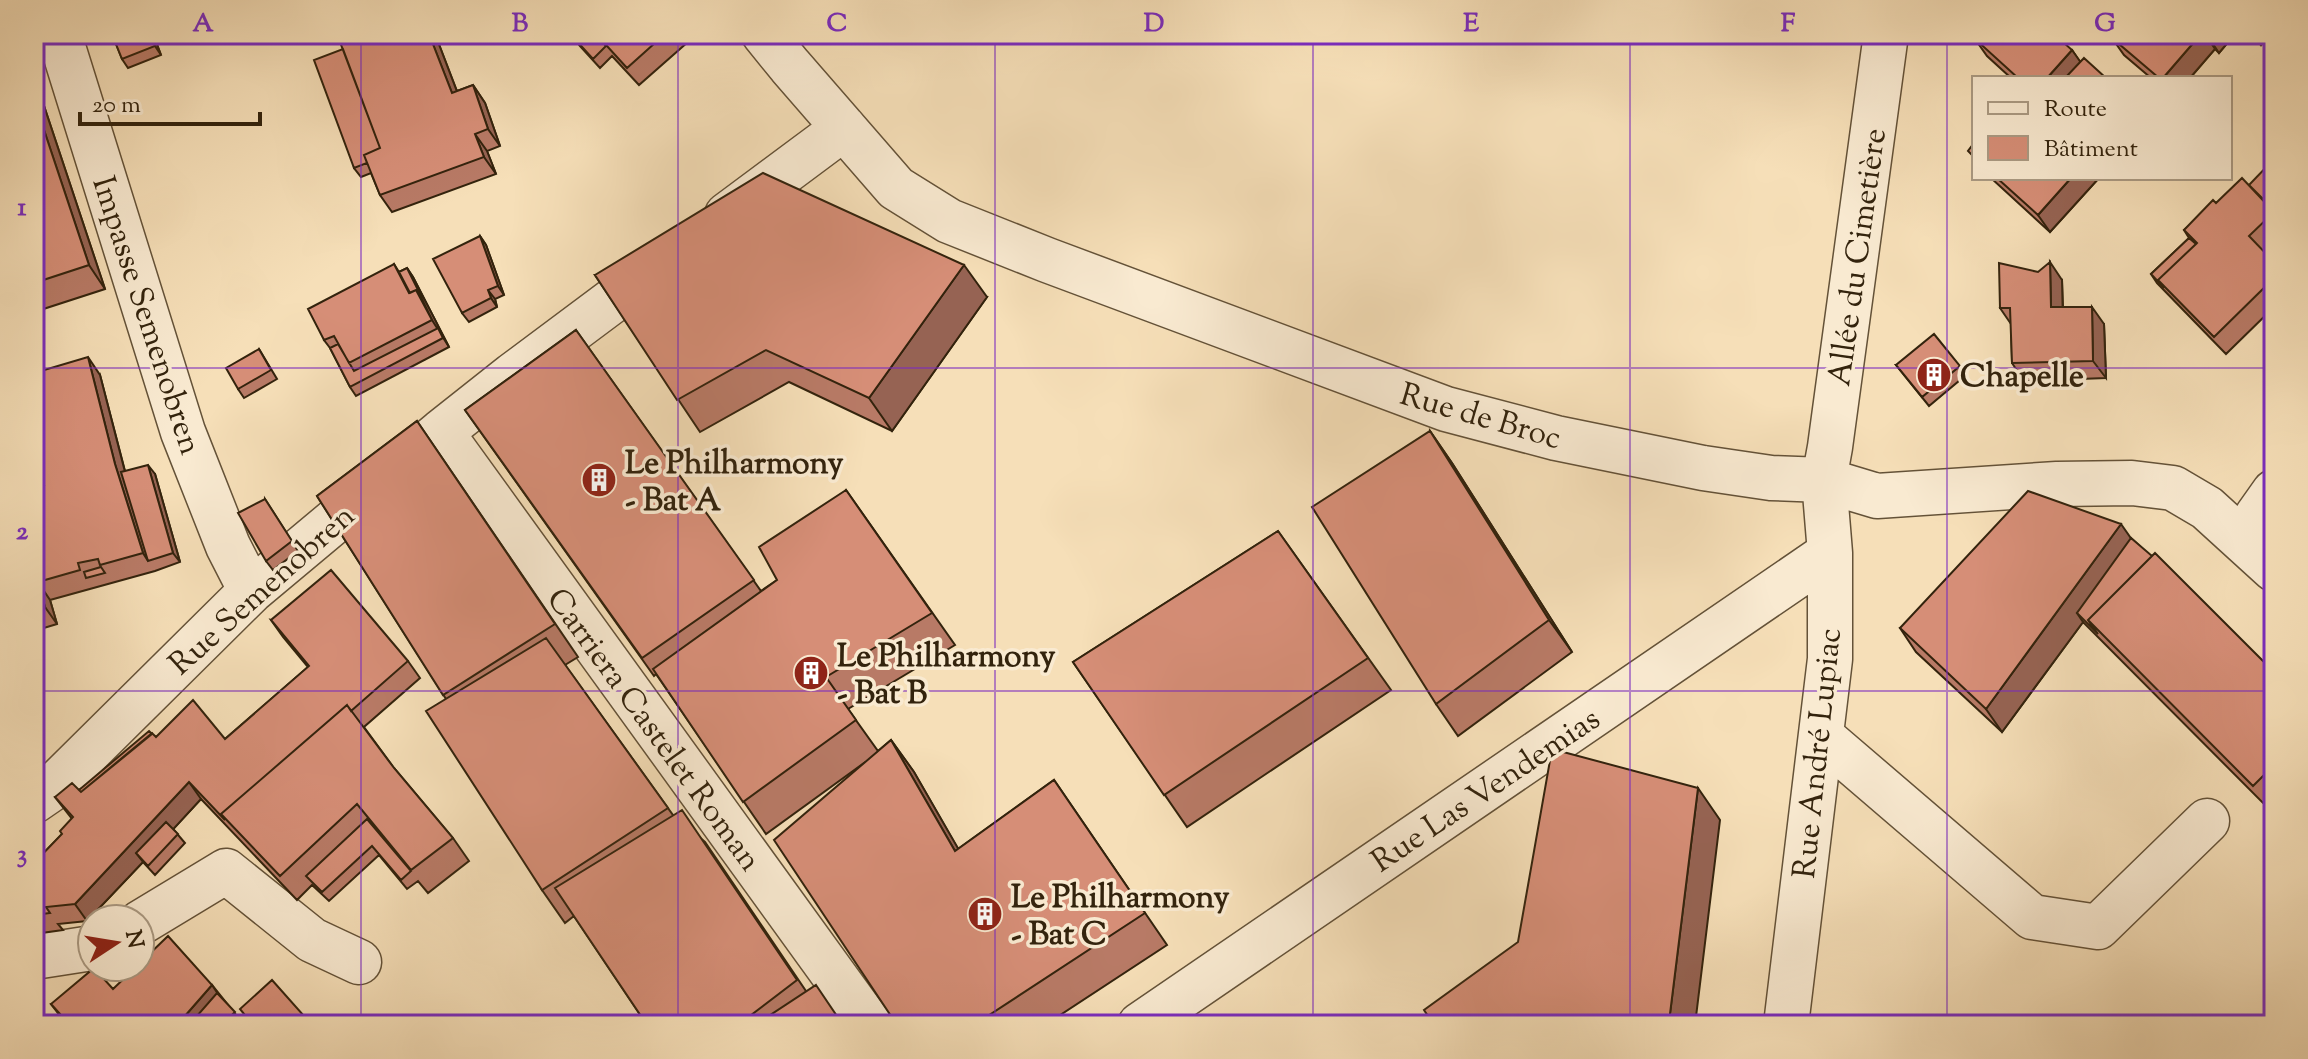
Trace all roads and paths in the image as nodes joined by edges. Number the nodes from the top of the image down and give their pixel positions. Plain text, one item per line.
1 (59, 34) edge
2 (764, 34) edge
3 (1886, 34) edge
4 (844, 128) junction
5 (441, 432) junction
6 (1824, 480) junction
7 (2274, 492) edge
8 (1830, 553) junction
9 (2262, 557) edge
10 (251, 591) junction
11 (1821, 736) junction
12 (34, 801) edge
13 (2207, 821) dead end
14 (156, 913) edge
15 (76, 950) edge
16 (34, 957) edge
17 (359, 962) dead end
18 (870, 1025) edge
19 (1140, 1025) edge
20 (1786, 1025) edge

1 - 10 street, Impasse Semenobren
2 - 4 street, Rue de Broc
3 - 6 street, Allée du Cimetière
4 - 5 street, Rue Semenobren
4 - 6 street, Rue de Broc
5 - 10 street, Rue Semenobren
5 - 18 street, Carriera Castelet Roman
6 - 8 street, Rue André Lupiac
6 - 9 street, Rue de Broc
7 - 9 street
8 - 11 street, Rue André Lupiac
8 - 19 street, Rue Las Vendemias
10 - 12 street, Rue Semenobren
11 - 13 street
11 - 20 street, Rue André Lupiac
14 - 17 street
15 - 16 street

